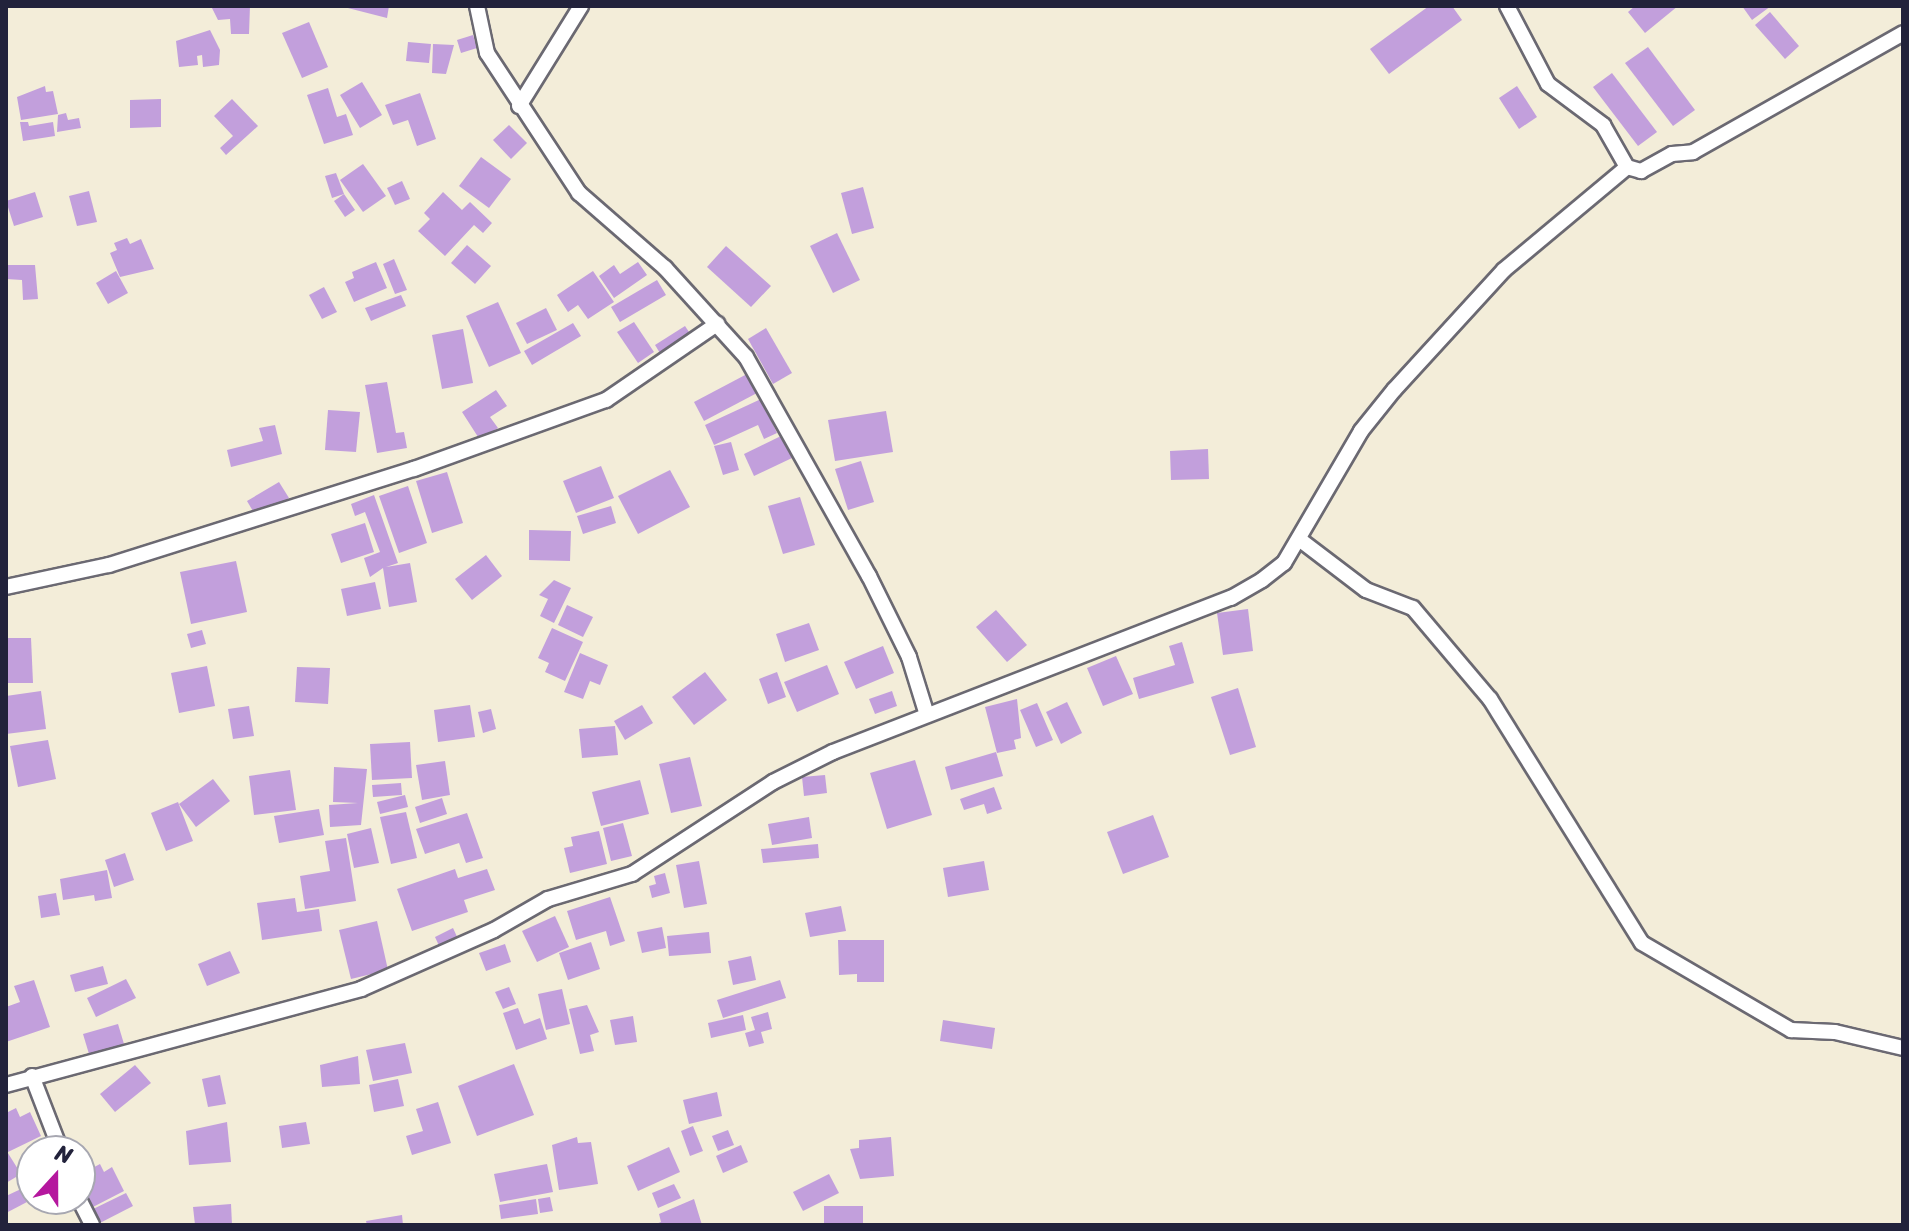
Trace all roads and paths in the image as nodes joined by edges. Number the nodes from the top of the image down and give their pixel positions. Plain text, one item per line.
1 (477, 6) edge
2 (581, 6) edge
3 (1507, 6) edge
4 (1903, 33) edge
5 (519, 106) junction
6 (1627, 167) junction
7 (717, 324) junction
8 (1299, 539) junction
9 (6, 587) edge
10 (926, 712) junction
11 (1903, 1048) edge
12 (32, 1076) junction
13 (6, 1085) edge
14 (55, 1135) edge

1 - 5 street
2 - 5 street
3 - 6 street
4 - 6 street
5 - 7 street
6 - 8 street
7 - 9 street
7 - 10 street
8 - 10 street
8 - 11 street
10 - 12 street
12 - 13 street
12 - 14 street

